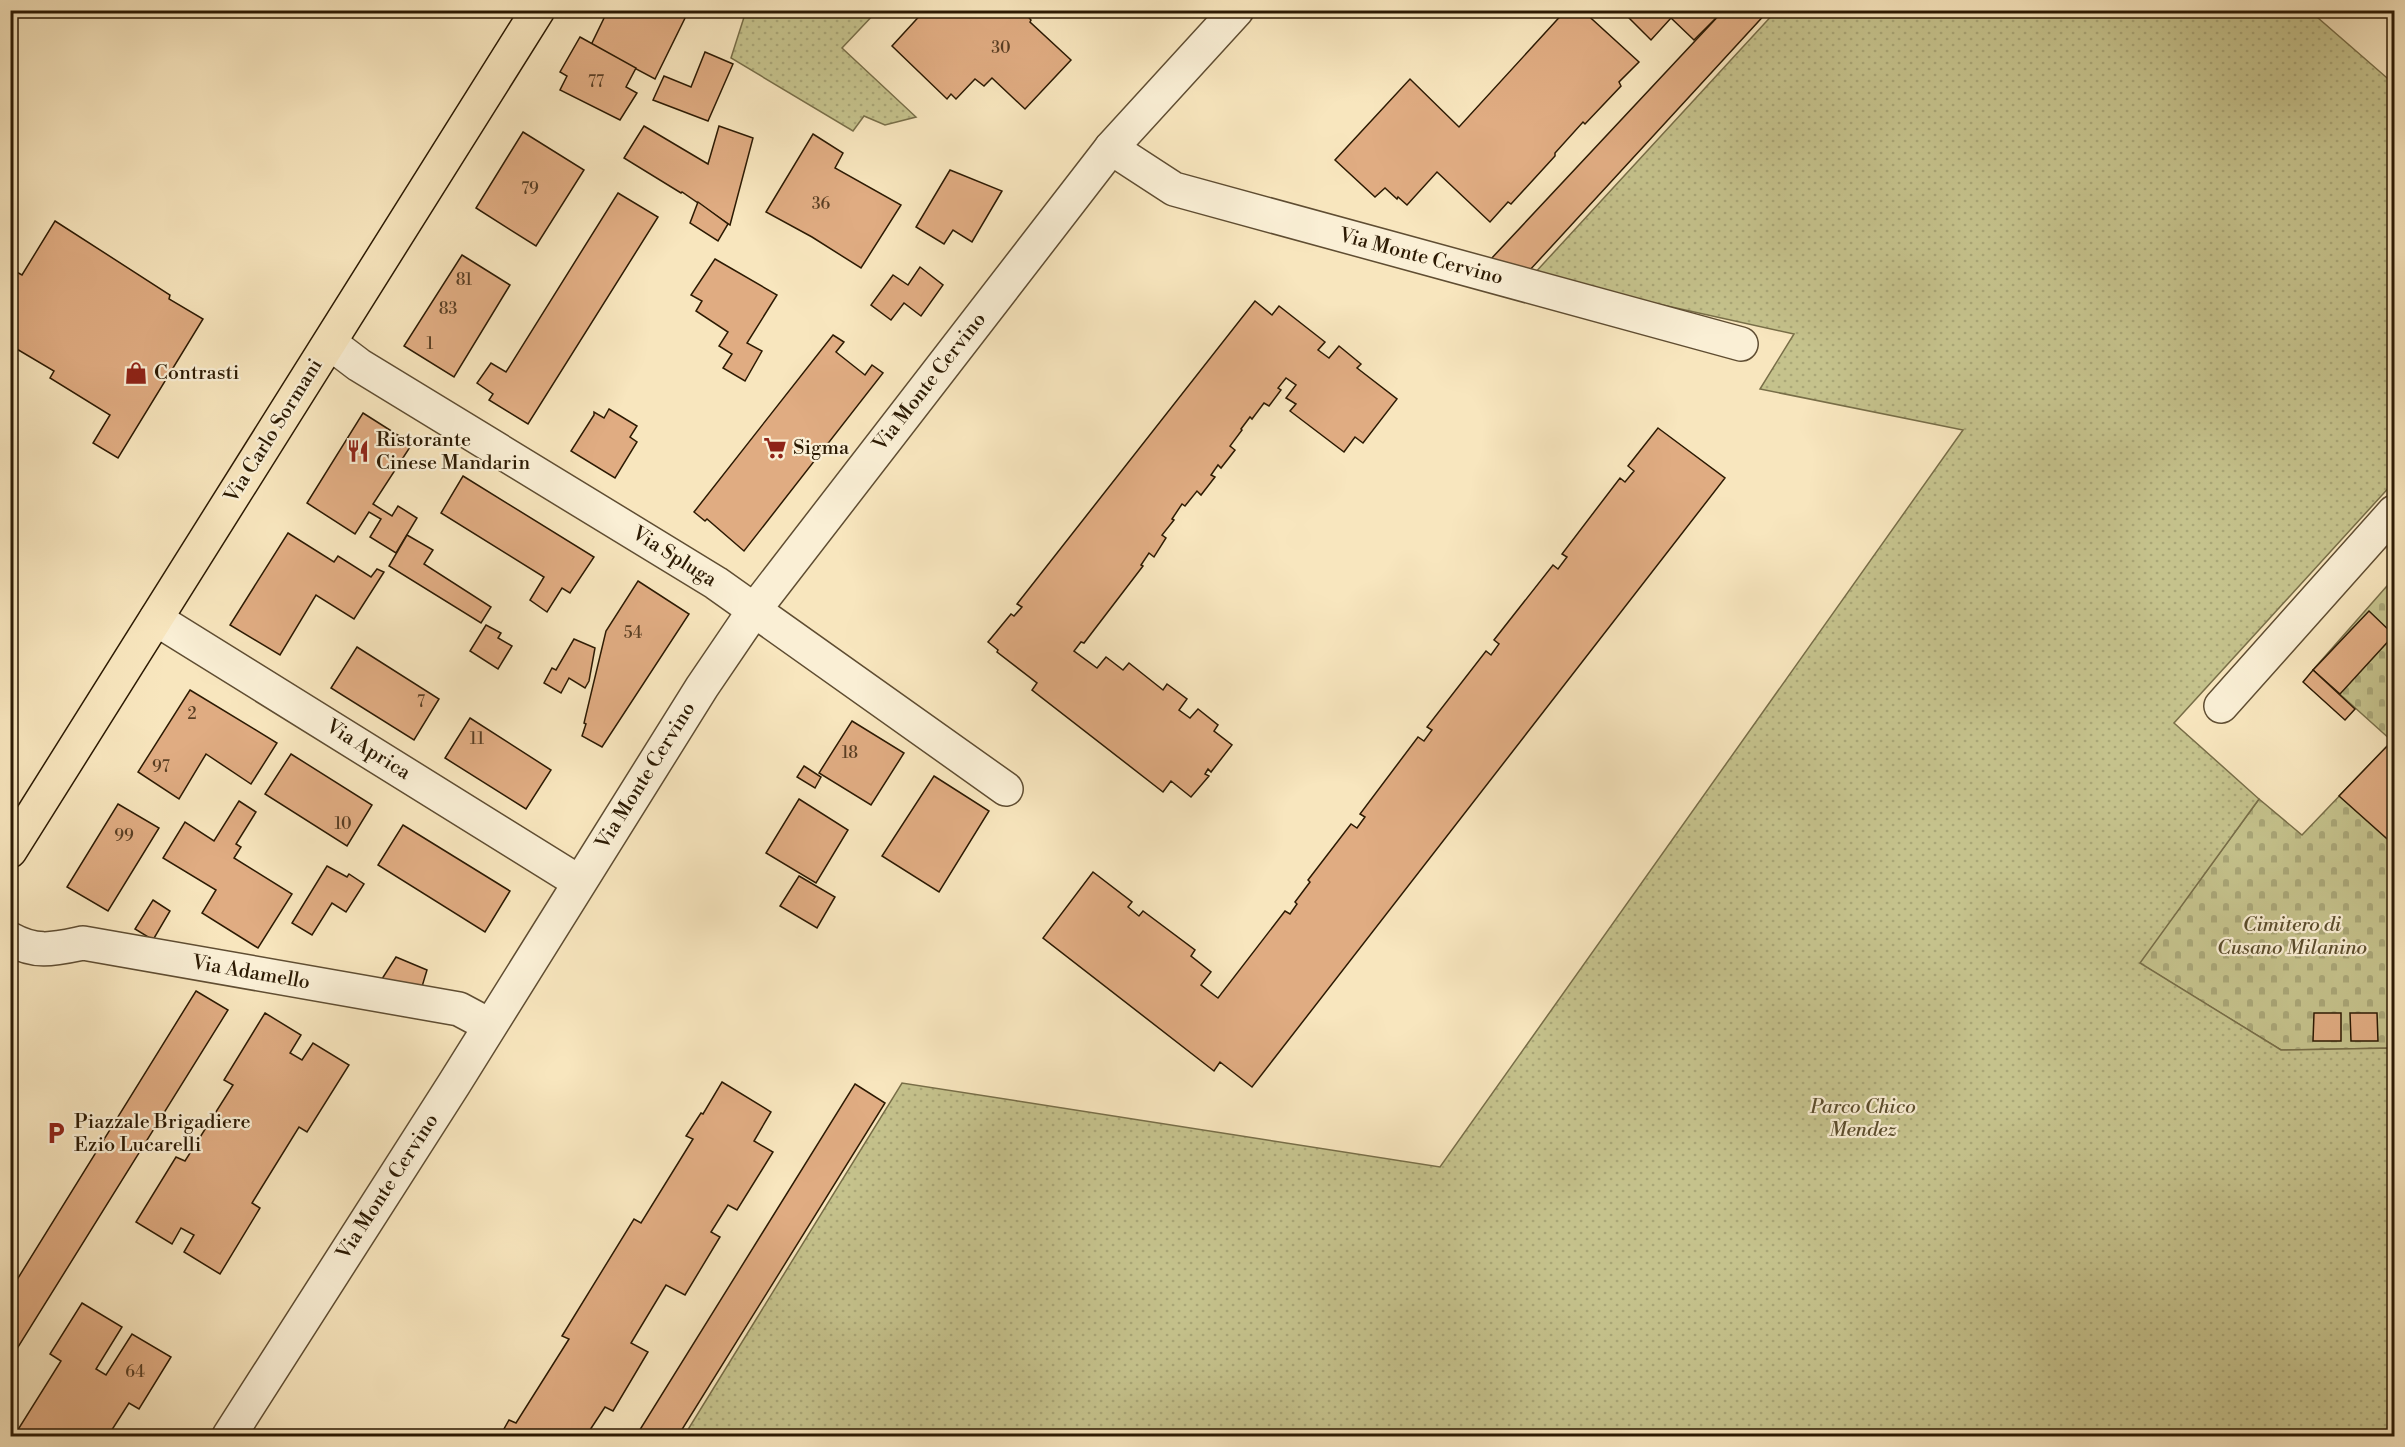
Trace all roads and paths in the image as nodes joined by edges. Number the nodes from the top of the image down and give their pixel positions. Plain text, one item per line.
1 (538, 10) edge
2 (1237, 10) edge
3 (1111, 148) junction
4 (330, 343) junction
5 (1741, 344) dead end
6 (2394, 512) edge
7 (755, 609) junction
8 (156, 619) junction
9 (2221, 706) dead end
10 (1006, 789) dead end
11 (10, 851) edge
12 (579, 882) junction
13 (10, 939) edge
14 (489, 1025) junction
15 (229, 1437) edge

1 - 4 main road, Via Carlo Sormani
2 - 3 street, Via Monte Cervino
3 - 5 street, Via Monte Cervino
3 - 7 street, Via Monte Cervino
4 - 7 street, Via Spluga
4 - 8 main road, Via Carlo Sormani
6 - 9 street
7 - 10 street, Via Spluga
7 - 12 street, Via Monte Cervino
8 - 11 main road, Via Carlo Sormani
8 - 12 street, Via Aprica
12 - 14 street, Via Monte Cervino
13 - 14 street, Via Adamello
14 - 15 street, Via Monte Cervino

